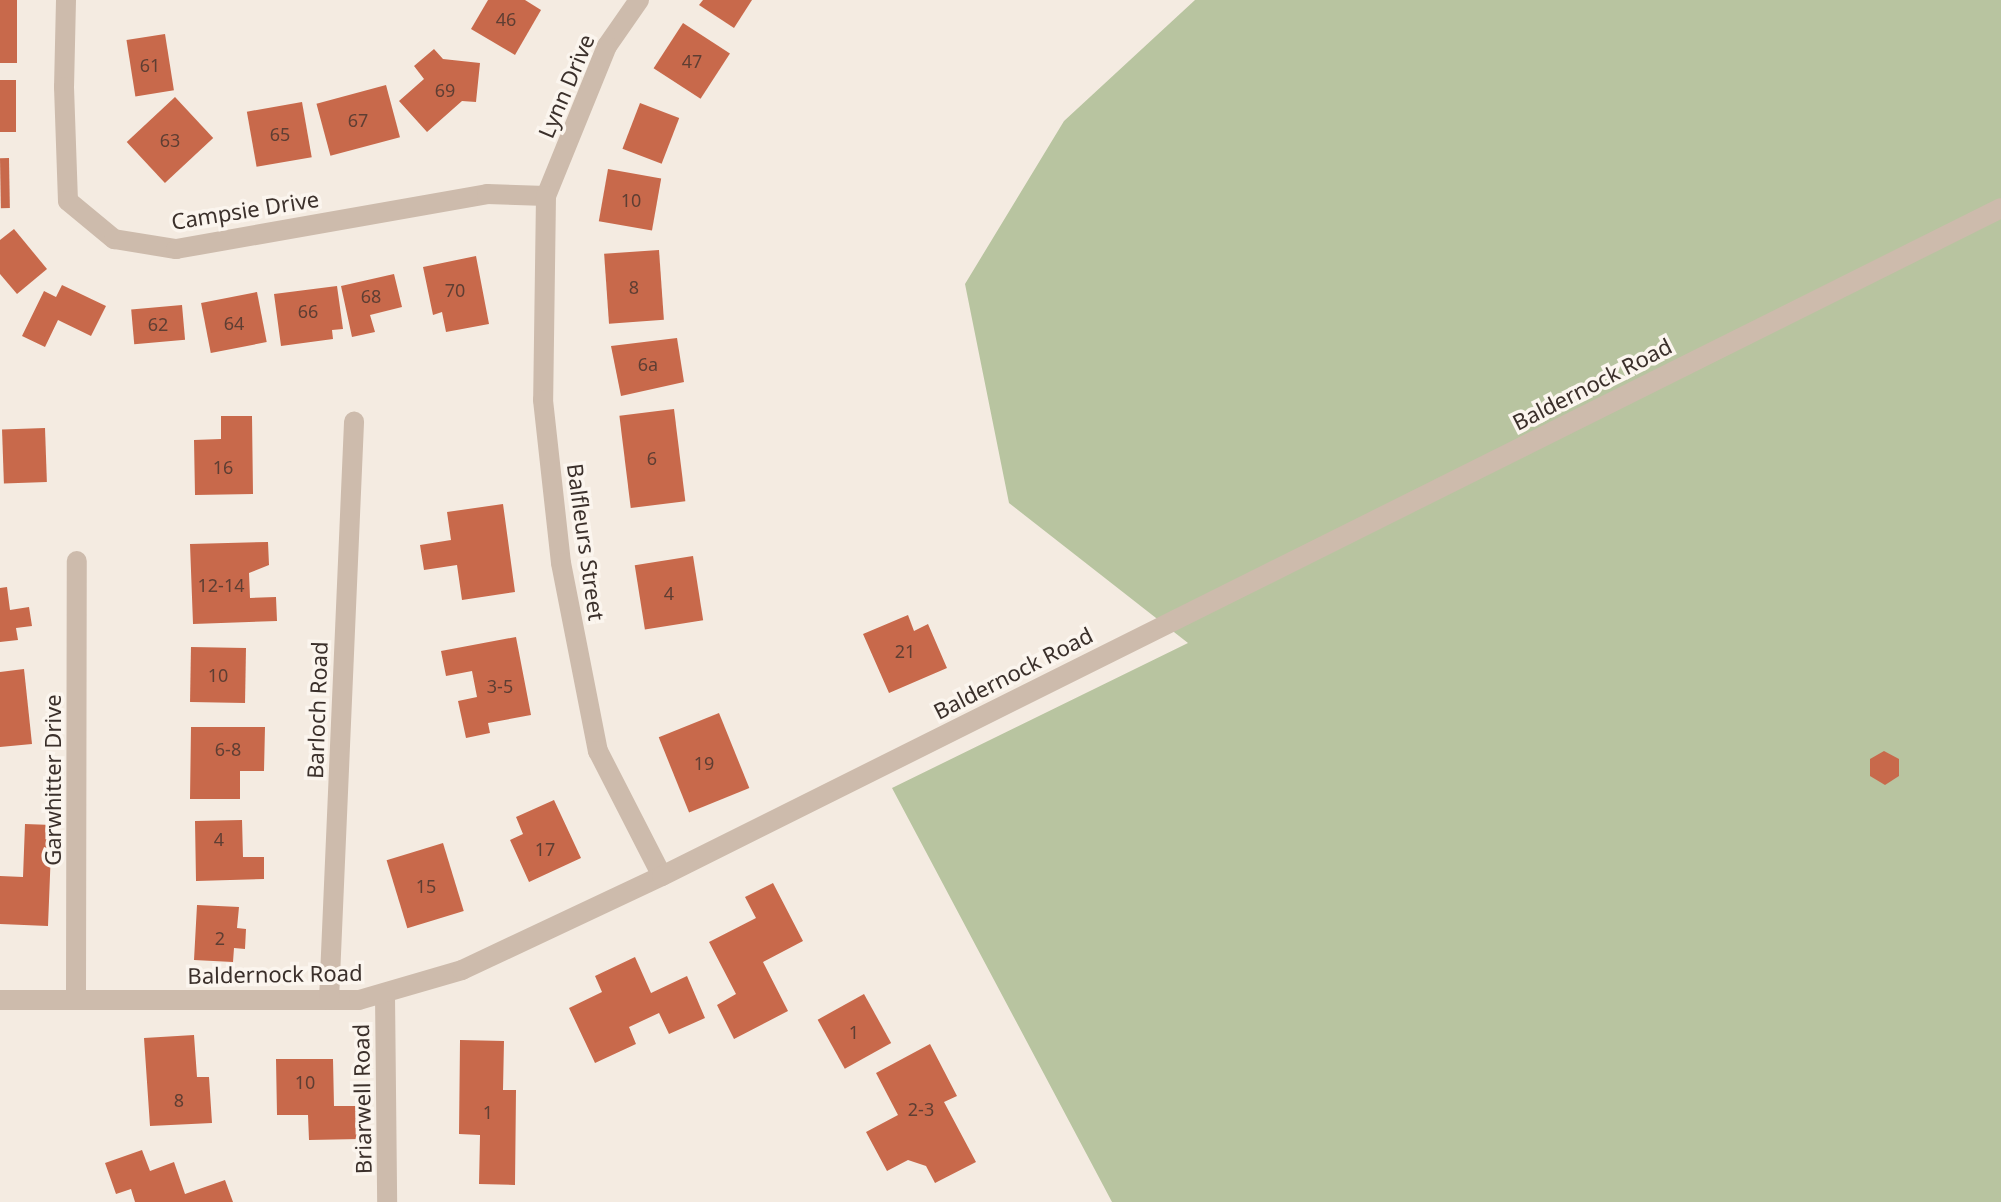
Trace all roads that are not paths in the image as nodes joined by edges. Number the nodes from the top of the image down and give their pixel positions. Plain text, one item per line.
1 (66, 0) edge
2 (639, 0) edge
3 (546, 196) junction
4 (2001, 208) edge
5 (354, 422) dead end
6 (77, 561) dead end
7 (662, 876) junction
8 (385, 995) junction
9 (76, 999) junction
10 (0, 1000) edge
11 (329, 1000) junction
12 (387, 1202) edge

1 - 3 street, Campsie Drive
2 - 3 street, Lynn Drive
3 - 7 street, Balfleurs Street
4 - 7 street, Baldernock Road
5 - 11 street, Barloch Road
6 - 9 street, Garwhitter Drive
7 - 8 street, Baldernock Road
8 - 11 street, Baldernock Road
8 - 12 street, Briarwell Road
9 - 10 street, Baldernock Road
9 - 11 street, Baldernock Road

